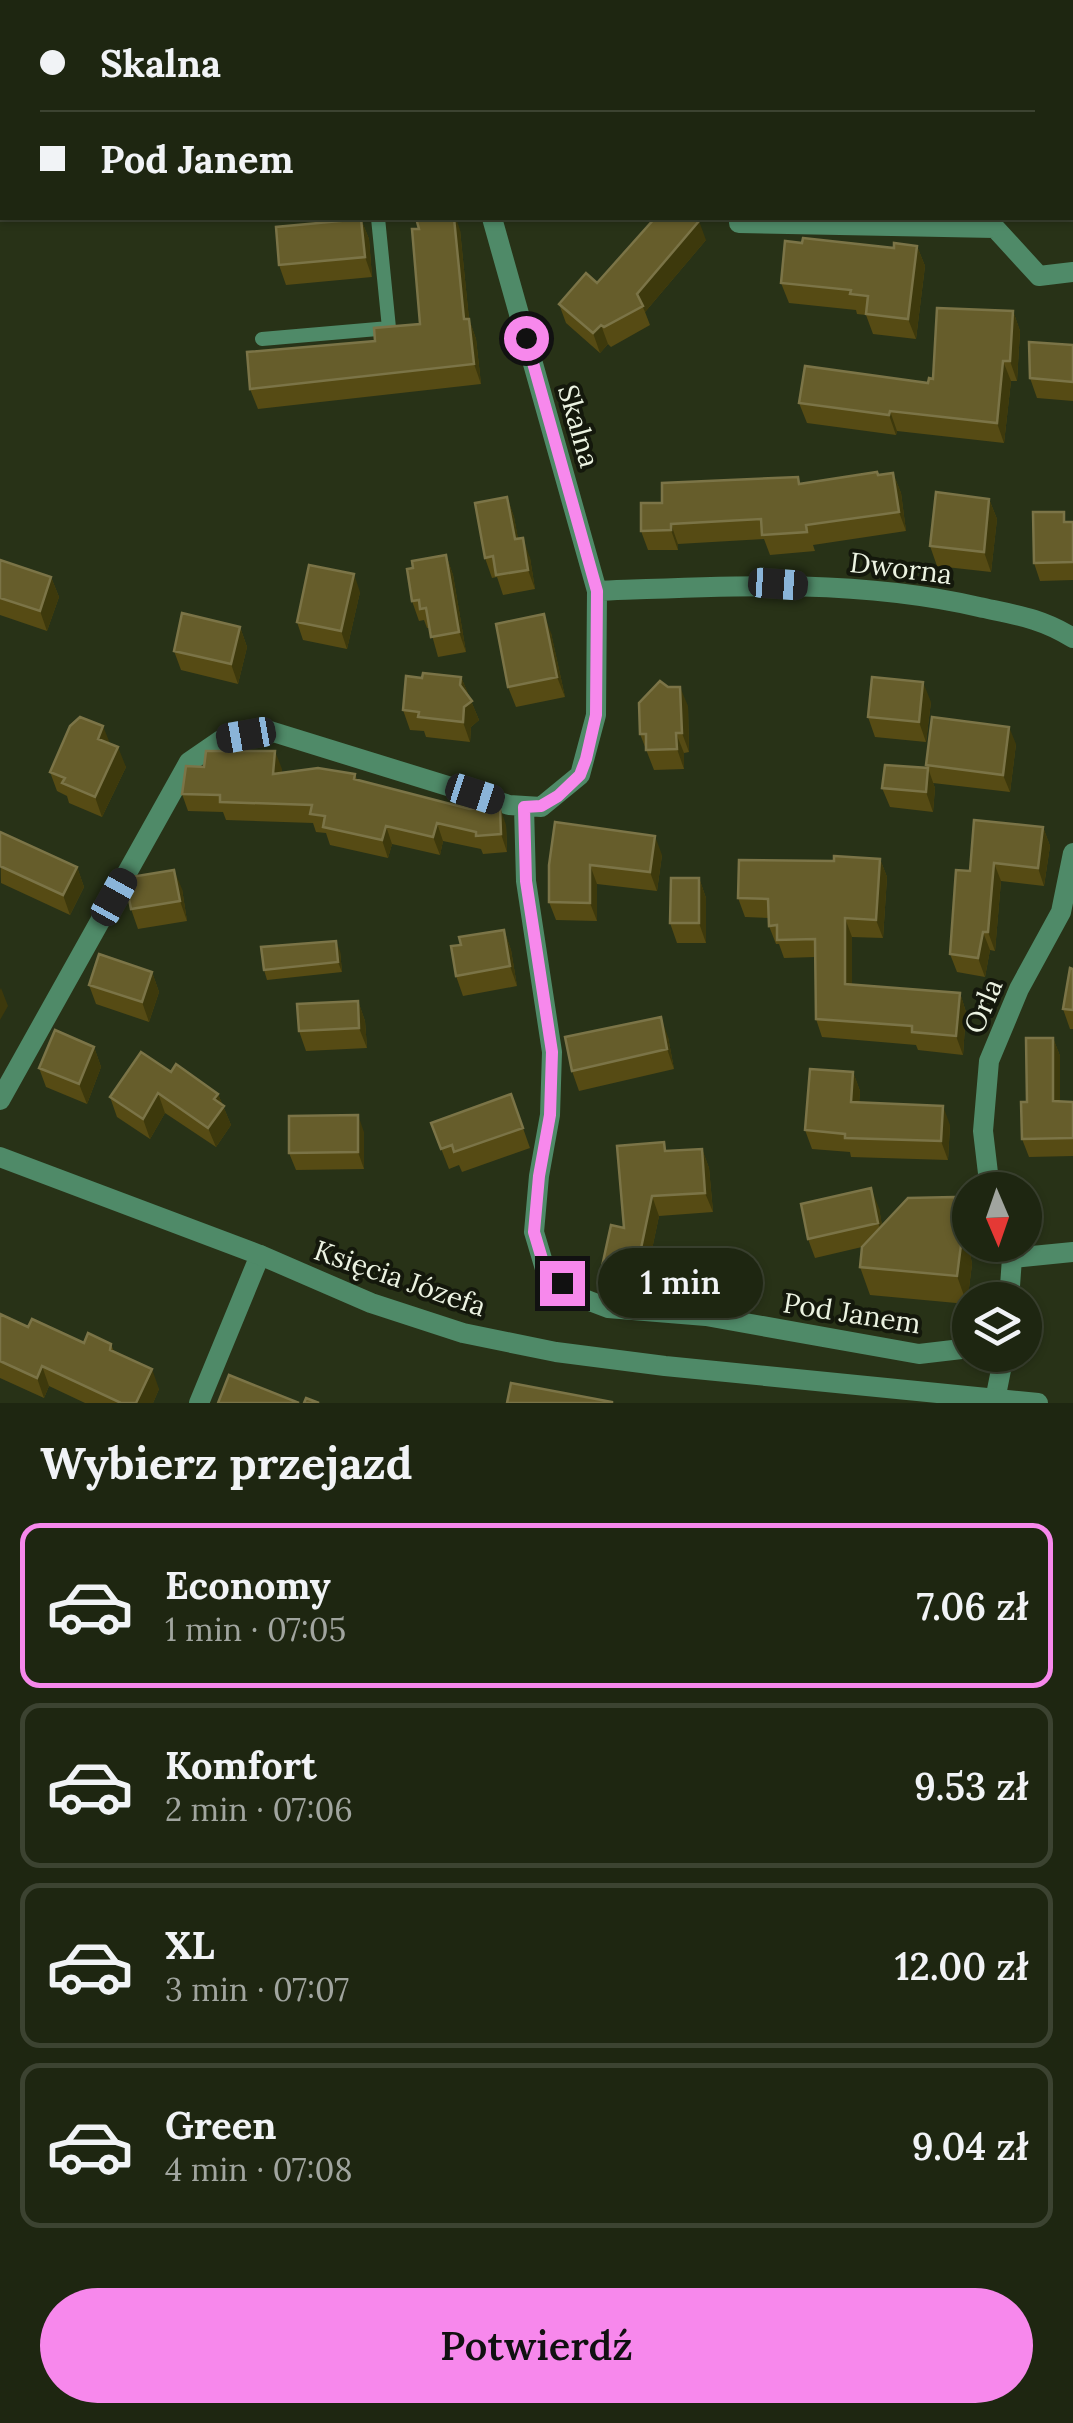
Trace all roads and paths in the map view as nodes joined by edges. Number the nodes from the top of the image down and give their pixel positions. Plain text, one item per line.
1 (378, 220) edge
2 (493, 220) edge
3 (739, 223) dead end
4 (992, 223) edge
5 (1073, 272) edge
6 (262, 338) dead end
7 (597, 591) junction
8 (1073, 638) edge
9 (524, 807) junction
10 (1073, 853) edge
11 (0, 1100) edge
12 (0, 1157) edge
13 (988, 1172) edge
14 (1042, 1252) edge
15 (1073, 1252) edge
16 (260, 1255) junction
17 (952, 1350) edge
18 (1000, 1372) edge
19 (994, 1402) edge
20 (199, 1403) edge
21 (1038, 1403) edge

1 - 6 lane
2 - 7 street, Skalna
3 - 4 street
4 - 5 street
7 - 8 street, Dworna
7 - 9 street
9 - 11 street
9 - 17 street, Pod Janem
10 - 13 street, Orla
12 - 16 street, Księcia Józefa
14 - 15 street
16 - 19 street, Księcia Józefa
16 - 20 street
18 - 19 street
19 - 21 street, Księcia Józefa

